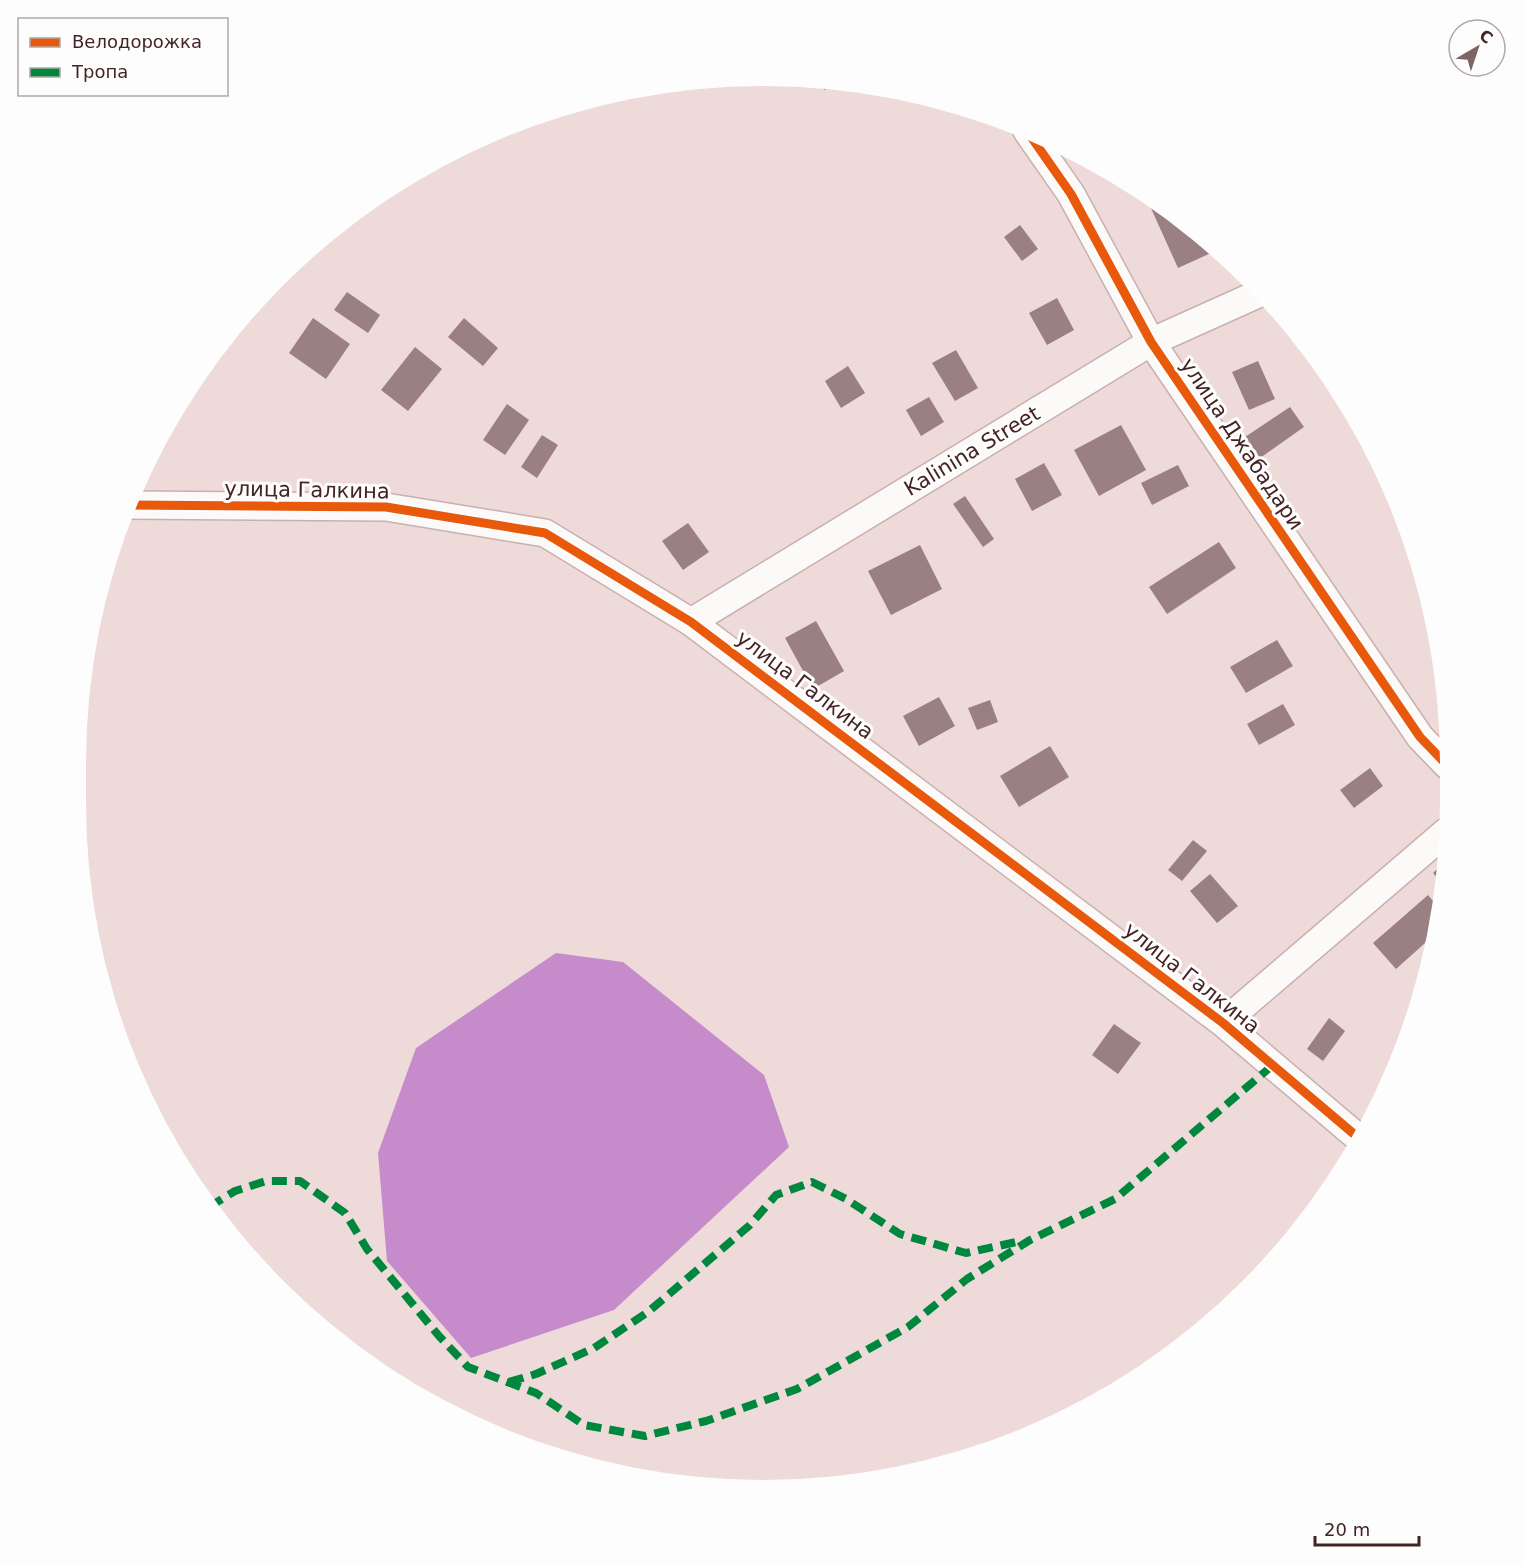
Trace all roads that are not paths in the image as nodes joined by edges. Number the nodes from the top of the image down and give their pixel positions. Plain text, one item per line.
1 (1035, 143) edge
2 (1253, 296) edge
3 (1151, 342) junction
4 (136, 505) edge
5 (691, 622) junction
6 (1440, 758) edge
7 (1438, 838) edge
8 (1223, 1023) junction
9 (1354, 1134) edge

1 - 3 street, улица Джабадари
2 - 3 street, Kalinina Street
3 - 5 street, Kalinina Street
3 - 6 street, улица Джабадари
4 - 5 street, улица Галкина
5 - 8 street, улица Галкина
7 - 8 street
8 - 9 street, улица Галкина

